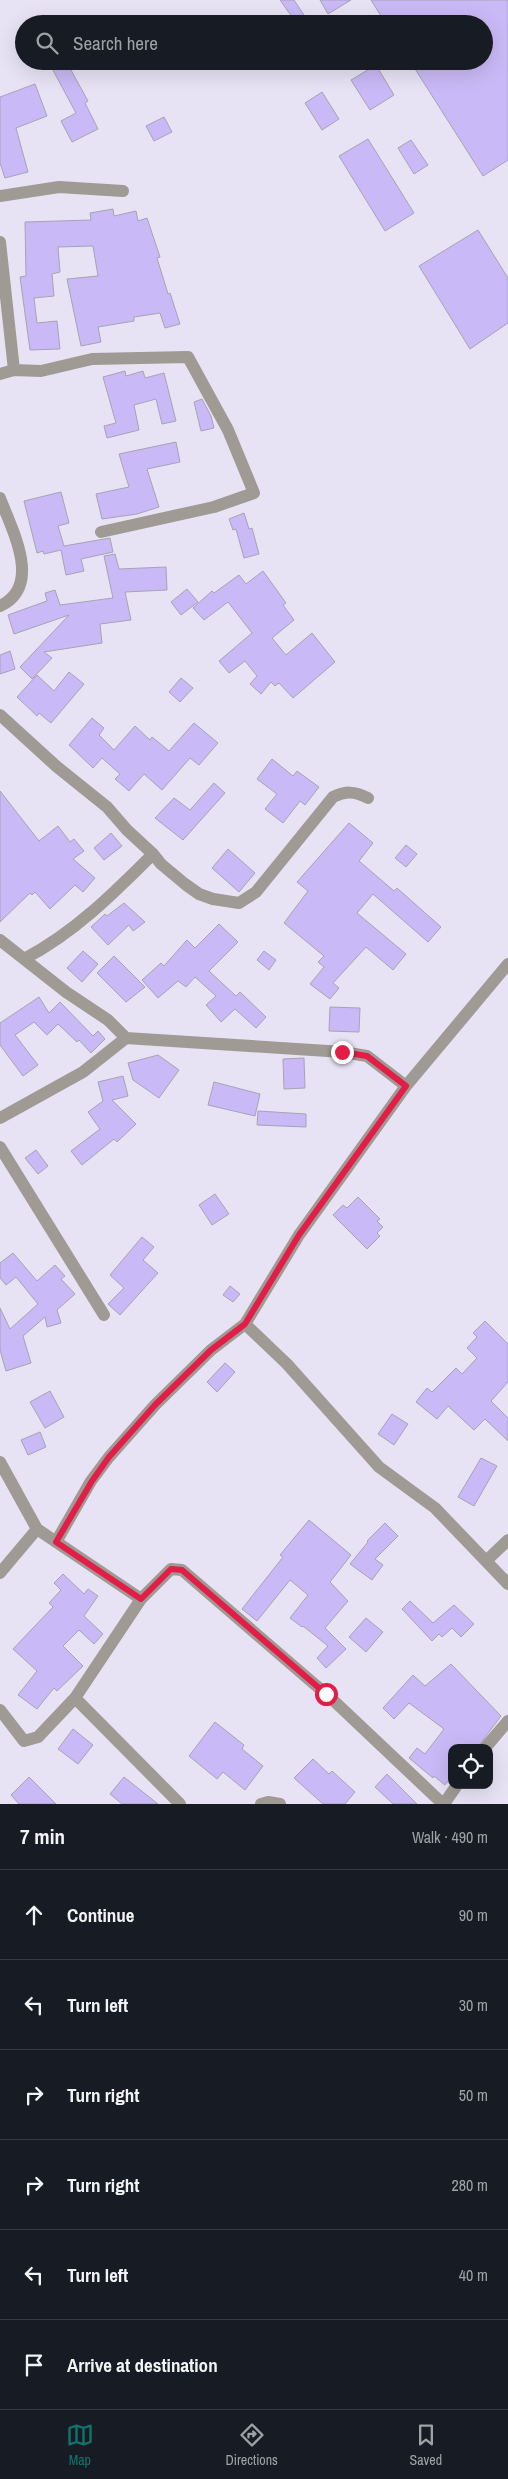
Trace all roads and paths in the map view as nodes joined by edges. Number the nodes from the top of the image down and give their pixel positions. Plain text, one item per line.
1 (123, 191) dead end
2 (0, 196) edge
3 (0, 242) edge
4 (14, 370) junction
5 (0, 374) edge
6 (0, 498) edge
7 (101, 532) dead end
8 (0, 606) edge
9 (0, 715) edge
10 (368, 798) dead end
11 (153, 854) junction
12 (0, 940) edge
13 (24, 959) junction
14 (508, 964) edge
15 (126, 1038) junction
16 (406, 1086) junction
17 (0, 1118) edge
18 (0, 1147) edge
19 (104, 1315) dead end
20 (245, 1324) junction
21 (0, 1462) edge
22 (3, 1477) edge
23 (37, 1529) junction
24 (508, 1540) edge
25 (56, 1542) junction
26 (486, 1561) junction
27 (0, 1573) edge
28 (508, 1584) edge
29 (141, 1599) junction
30 (75, 1698) junction
31 (0, 1710) edge
32 (508, 1721) edge
33 (488, 1744) edge
34 (455, 1789) edge
35 (180, 1804) edge
36 (261, 1804) edge
37 (280, 1804) edge
38 (444, 1804) edge

1 - 2 street
3 - 4 street
4 - 5 street
4 - 7 street
6 - 8 street
9 - 11 street
10 - 11 street
11 - 13 street
12 - 13 street
13 - 15 street
14 - 16 street
15 - 16 street
15 - 17 street
16 - 20 street
18 - 19 street
20 - 25 street
20 - 26 street
21 - 22 street
22 - 23 street
23 - 25 street
23 - 27 street
24 - 26 street
25 - 29 street
26 - 28 street
29 - 30 street
29 - 38 street
30 - 31 street
30 - 35 street
32 - 33 street
34 - 38 street
36 - 37 street

